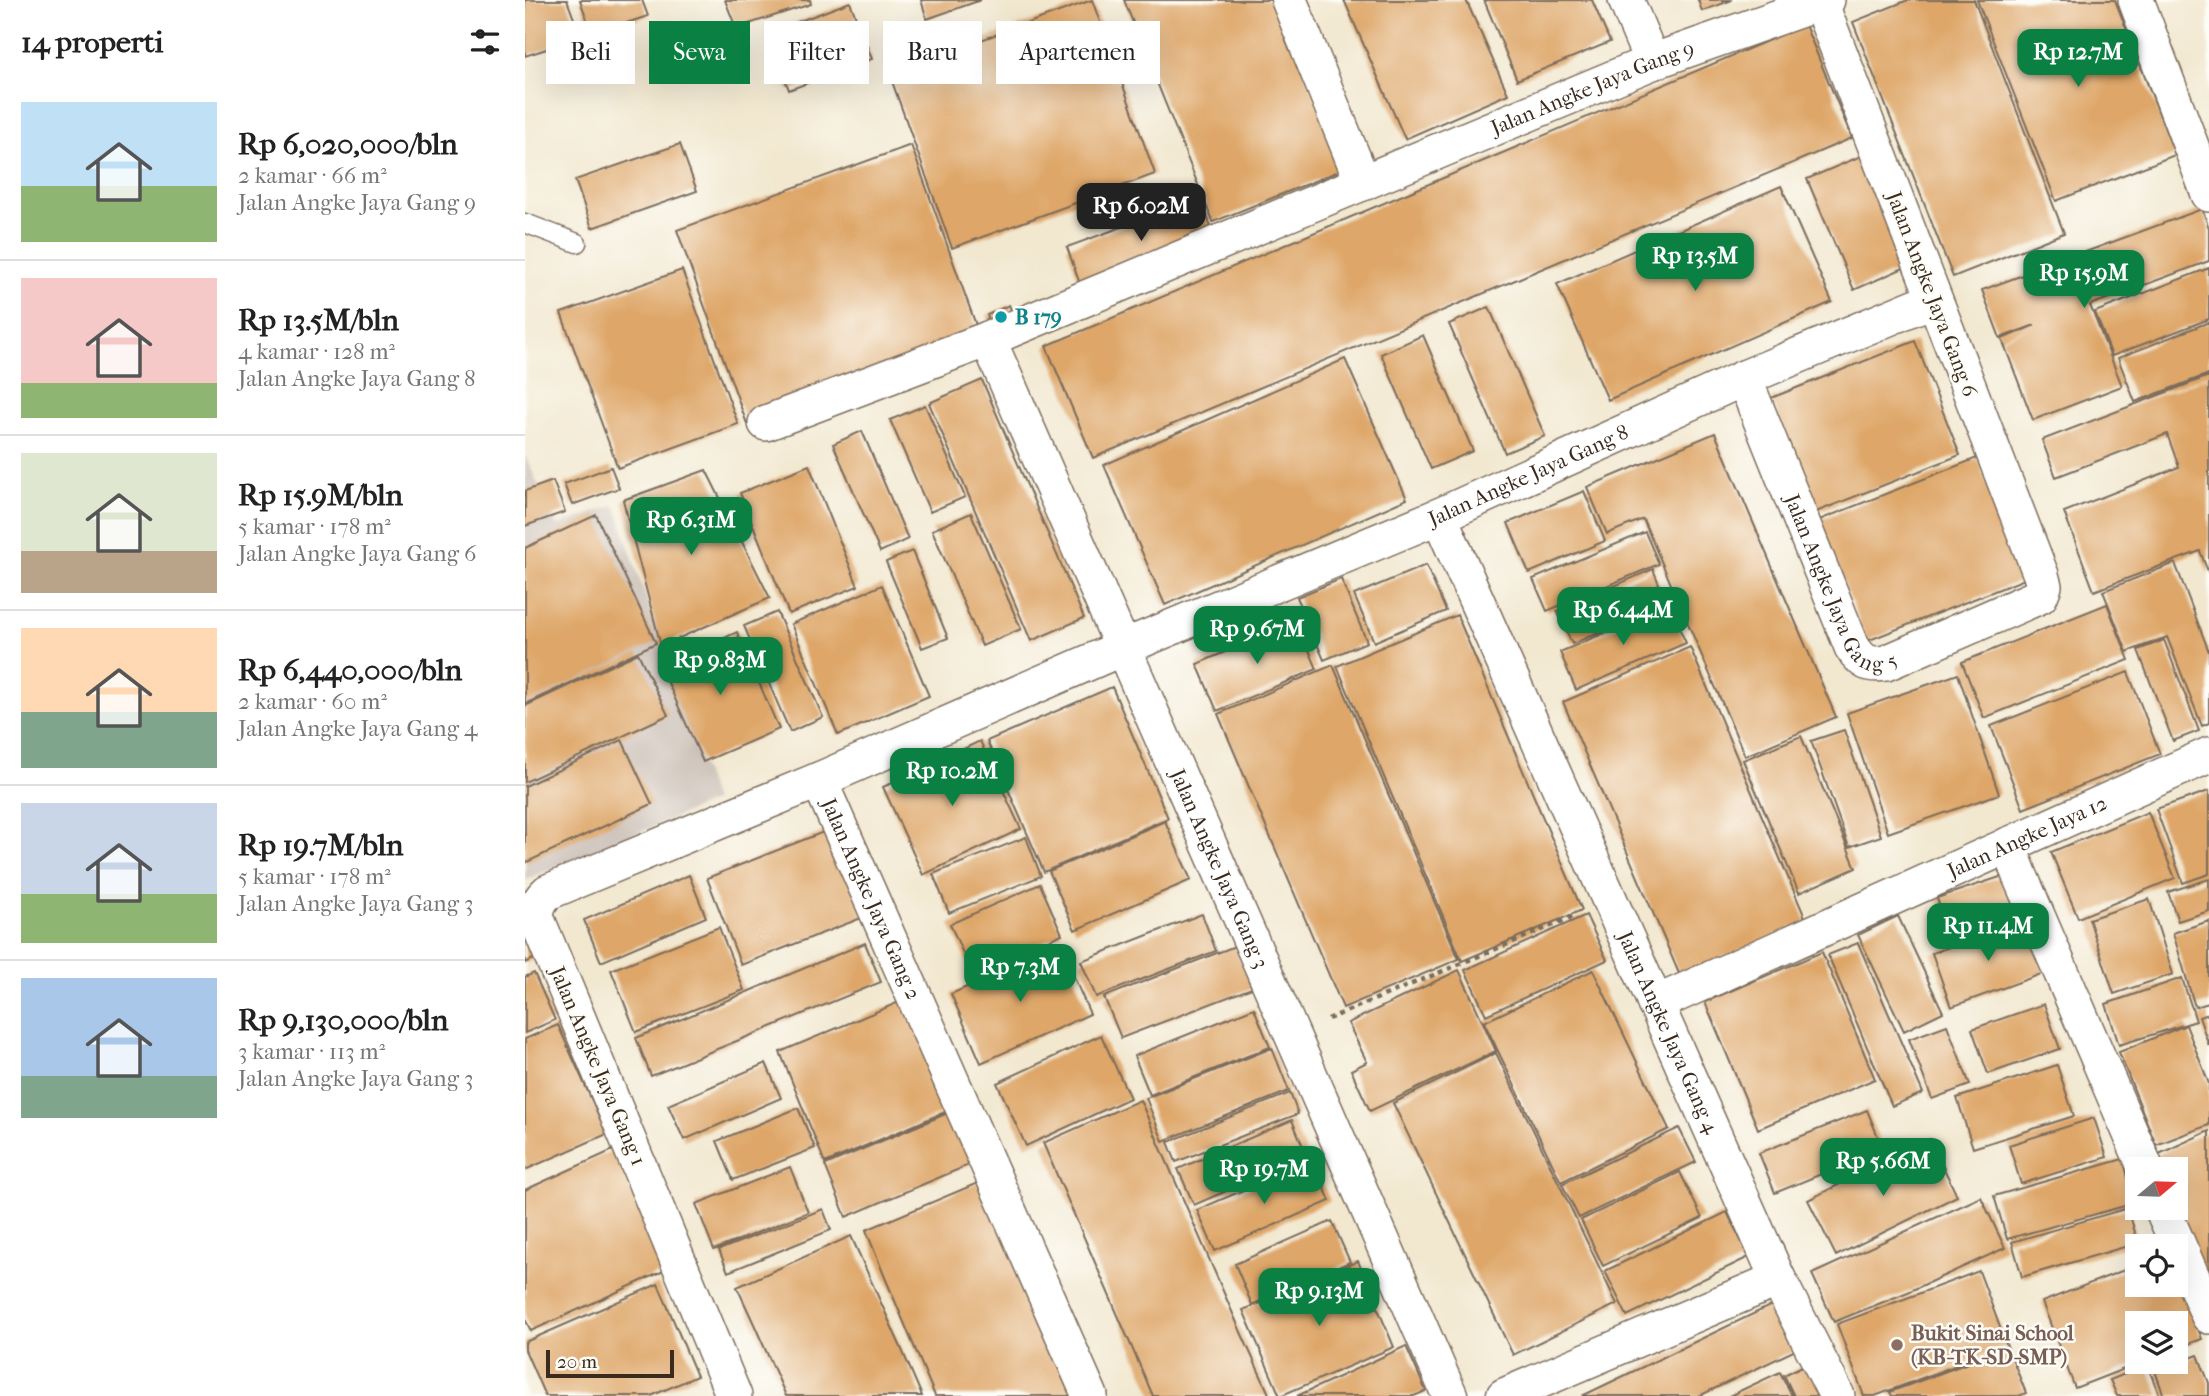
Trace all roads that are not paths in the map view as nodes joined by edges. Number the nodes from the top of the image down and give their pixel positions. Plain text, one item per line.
1 (1289, 0) edge
2 (1626, 0) edge
3 (2136, 0) edge
4 (1824, 1) edge
5 (1652, 62) junction
6 (1363, 183) junction
7 (2209, 194) edge
8 (525, 223) edge
9 (577, 243) dead end
10 (1934, 299) junction
11 (988, 340) junction
12 (1744, 378) junction
13 (766, 423) dead end
14 (1439, 516) junction
15 (2044, 586) joint
16 (1122, 648) junction
17 (2209, 755) edge
18 (819, 780) junction
19 (2008, 845) junction
20 (1655, 1004) junction
21 (2141, 1157) edge
22 (2167, 1220) edge
23 (1778, 1279) junction
24 (2209, 1316) edge
25 (734, 1396) edge
26 (1090, 1396) edge
27 (1450, 1396) edge
28 (1504, 1396) edge
29 (1837, 1396) edge

1 - 6 street
2 - 5 street
3 - 7 street
4 - 5 street, Jalan Angke Jaya Gang 9
4 - 10 street, Jalan Angke Jaya Gang 6
5 - 6 street, Jalan Angke Jaya Gang 9
6 - 11 street, Jalan Angke Jaya Gang 9
8 - 9 lane
10 - 12 street, Jalan Angke Jaya Gang 8
10 - 15 street, Jalan Angke Jaya Gang 6
11 - 13 street, Jalan Angke Jaya Gang 9
11 - 16 street, Jalan Angke Jaya Gang 3
12 - 14 street, Jalan Angke Jaya Gang 8
12 - 15 street, Jalan Angke Jaya Gang 5
14 - 16 street, Jalan Angke Jaya Gang 8
14 - 20 street, Jalan Angke Jaya Gang 4
16 - 18 street, Jalan Angke Jaya Gang 2
16 - 27 street, Jalan Angke Jaya Gang 3
17 - 19 street, Jalan Angke Jaya 12
18 - 25 street, Jalan Angke Jaya Gang 1
18 - 26 street, Jalan Angke Jaya Gang 2
19 - 20 street, Jalan Angke Jaya 12
19 - 21 street
20 - 23 street, Jalan Angke Jaya Gang 4
22 - 24 street
23 - 28 street
23 - 29 street, Jalan Angke Jaya Gang 4

